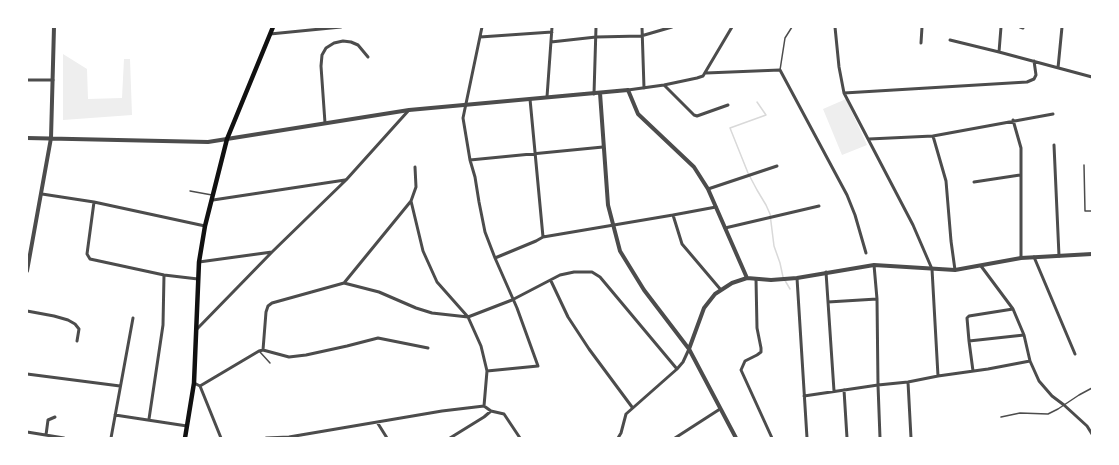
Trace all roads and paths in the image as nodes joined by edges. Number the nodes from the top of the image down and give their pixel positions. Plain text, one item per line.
1 (54, 27) edge
2 (272, 27) edge
3 (341, 27) edge
4 (482, 27) edge
5 (552, 27) edge
6 (596, 27) edge
7 (642, 27) edge
8 (672, 27) edge
9 (732, 27) edge
10 (792, 27) edge
11 (835, 27) edge
12 (922, 27) edge
13 (1001, 27) edge
14 (1020, 27) edge
15 (1062, 27) edge
16 (1023, 28) edge
17 (552, 32) junction
18 (270, 34) junction
19 (642, 36) junction
20 (480, 37) junction
21 (596, 37) junction
22 (950, 40) dead end
23 (551, 42) junction
24 (921, 43) dead end
25 (999, 52) junction
26 (368, 57) dead end
27 (1034, 61) junction
28 (1058, 68) junction
29 (780, 70) junction
30 (706, 73) junction
31 (1092, 77) edge
32 (27, 80) edge
33 (54, 80) junction
34 (664, 85) junction
35 (644, 88) junction
36 (628, 90) junction
37 (600, 93) junction
38 (844, 93) junction
39 (594, 94) junction
40 (547, 97) junction
41 (530, 99) junction
42 (465, 105) junction
43 (728, 105) dead end
44 (409, 110) junction
45 (1053, 114) dead end
46 (1013, 120) junction
47 (325, 123) junction
48 (933, 136) junction
49 (27, 138) edge
50 (51, 138) junction
51 (869, 139) junction
52 (227, 140) junction
53 (603, 146) junction
54 (1054, 146) dead end
55 (536, 153) junction
56 (470, 160) junction
57 (777, 166) dead end
58 (1084, 166) dead end
59 (415, 167) dead end
60 (1020, 175) junction
61 (346, 180) junction
62 (974, 182) dead end
63 (708, 189) junction
64 (190, 191) dead end
65 (42, 194) junction
66 (213, 198) junction
67 (411, 201) junction
68 (94, 202) junction
69 (819, 206) dead end
70 (716, 207) junction
71 (1092, 211) edge
72 (673, 216) junction
73 (613, 224) junction
74 (205, 226) junction
75 (725, 228) junction
76 (543, 237) junction
77 (272, 252) junction
78 (866, 253) dead end
79 (1092, 254) edge
80 (1060, 256) junction
81 (1034, 257) junction
82 (495, 258) junction
83 (1021, 258) junction
84 (199, 262) junction
85 (874, 265) junction
86 (981, 266) junction
87 (932, 269) junction
88 (955, 270) junction
89 (27, 271) edge
90 (826, 272) junction
91 (164, 275) junction
92 (747, 278) junction
93 (797, 278) junction
94 (198, 279) junction
95 (756, 279) junction
96 (551, 281) junction
97 (344, 284) junction
98 (721, 290) junction
99 (877, 299) junction
100 (512, 300) junction
101 (828, 302) junction
102 (1013, 309) junction
103 (27, 311) edge
104 (468, 317) junction
105 (133, 318) dead end
106 (196, 331) junction
107 (1024, 335) junction
108 (77, 341) dead end
109 (969, 341) junction
110 (428, 348) dead end
111 (689, 349) junction
112 (258, 350) junction
113 (263, 350) junction
114 (1075, 354) dead end
115 (1030, 361) junction
116 (270, 362) dead end
117 (678, 370) junction
118 (487, 371) junction
119 (972, 371) junction
120 (27, 374) edge
121 (938, 376) junction
122 (908, 382) junction
123 (194, 383) junction
124 (878, 385) junction
125 (120, 386) junction
126 (200, 386) junction
127 (1092, 388) edge
128 (844, 390) junction
129 (834, 391) junction
130 (804, 396) junction
131 (1064, 405) junction
132 (484, 406) junction
133 (632, 408) junction
134 (720, 409) junction
135 (491, 411) junction
136 (115, 415) junction
137 (55, 417) dead end
138 (1001, 417) dead end
139 (149, 419) junction
140 (377, 422) junction
141 (1092, 423) edge
142 (187, 426) junction
143 (1087, 426) junction
144 (27, 432) edge
145 (621, 433) junction
146 (1092, 434) edge
147 (46, 435) junction
148 (290, 437) edge
149 (64, 438) edge
150 (111, 438) edge
151 (185, 438) edge
152 (221, 438) edge
153 (266, 438) edge
154 (387, 438) edge
155 (450, 438) edge
156 (520, 438) edge
157 (618, 438) edge
158 (623, 438) edge
159 (674, 438) edge
160 (736, 438) edge
161 (772, 438) edge
162 (807, 438) edge
163 (847, 438) edge
164 (880, 438) edge
165 (911, 438) edge

1 - 33 street
2 - 18 main road
3 - 18 street
4 - 20 street
5 - 17 street
6 - 21 street
7 - 19 street
8 - 19 street
9 - 30 street
10 - 29 lane
11 - 38 street
12 - 24 street
13 - 25 street
14 - 16 street
15 - 28 street
17 - 20 street
17 - 23 street
18 - 52 main road
19 - 21 street
19 - 35 street
20 - 42 street
21 - 23 street
21 - 39 street
22 - 25 street
23 - 40 street
25 - 27 street
26 - 47 street
27 - 28 street
27 - 38 street
28 - 31 street
29 - 30 street
29 - 78 street
30 - 34 street
32 - 33 street
33 - 50 street
34 - 35 street
34 - 43 street
35 - 36 street
36 - 37 street
36 - 63 street
37 - 39 street
37 - 53 street
38 - 51 street
39 - 40 street
40 - 41 street
41 - 42 street
41 - 55 street
42 - 44 street
42 - 56 street
44 - 47 street
44 - 61 street
45 - 46 street
46 - 48 street
46 - 60 street
47 - 52 street
48 - 51 street
48 - 88 street
49 - 50 street
50 - 52 street
50 - 65 street
51 - 87 street
52 - 66 main road
53 - 55 street
53 - 73 street
54 - 80 street
55 - 56 street
55 - 76 street
56 - 82 street
57 - 63 street
58 - 71 lane
59 - 67 street
60 - 62 street
60 - 83 street
61 - 66 street
61 - 77 street
63 - 70 street
64 - 66 lane
65 - 68 street
65 - 89 street
66 - 74 main road
67 - 97 street
67 - 104 street
68 - 74 street
68 - 91 street
69 - 75 street
70 - 72 street
70 - 75 street
72 - 73 street
72 - 98 street
73 - 76 street
73 - 111 street
74 - 84 main road
75 - 92 street
76 - 82 street
77 - 84 street
77 - 106 street
79 - 80 street
80 - 81 street
81 - 83 street
81 - 114 street
82 - 100 street
83 - 86 street
84 - 94 main road
85 - 87 street
85 - 90 street
85 - 99 street
86 - 88 street
86 - 102 street
87 - 88 street
87 - 121 street
90 - 93 street
90 - 101 street
91 - 94 street
91 - 139 street
92 - 95 street
92 - 98 street
93 - 95 street
93 - 130 street
94 - 106 main road
95 - 161 street
96 - 100 street
96 - 117 street
96 - 133 street
97 - 104 street
97 - 113 street
98 - 111 street
99 - 101 street
99 - 124 street
100 - 104 street
100 - 118 street
101 - 129 street
102 - 107 street
102 - 109 street
103 - 108 street
104 - 118 street
105 - 125 street
106 - 123 main road
107 - 109 street
107 - 115 street
109 - 119 street
110 - 113 street
111 - 117 street
111 - 134 street
112 - 113 street
112 - 116 lane
112 - 126 street
115 - 119 street
115 - 131 street
117 - 133 street
118 - 132 street
119 - 121 street
120 - 125 street
121 - 122 street
122 - 124 street
122 - 165 street
123 - 126 street
123 - 142 main road
124 - 128 street
124 - 164 street
125 - 136 street
126 - 152 street
127 - 131 lane
128 - 129 street
128 - 163 street
129 - 130 street
130 - 162 street
131 - 138 lane
131 - 143 street
132 - 135 street
132 - 140 street
133 - 145 street
134 - 159 street
134 - 160 street
135 - 155 street
135 - 156 street
136 - 139 street
136 - 150 street
137 - 147 street
139 - 142 street
140 - 148 street
140 - 154 street
141 - 143 street
142 - 151 main road
143 - 146 street
144 - 147 street
145 - 157 street
145 - 158 street
147 - 149 street
148 - 153 street

